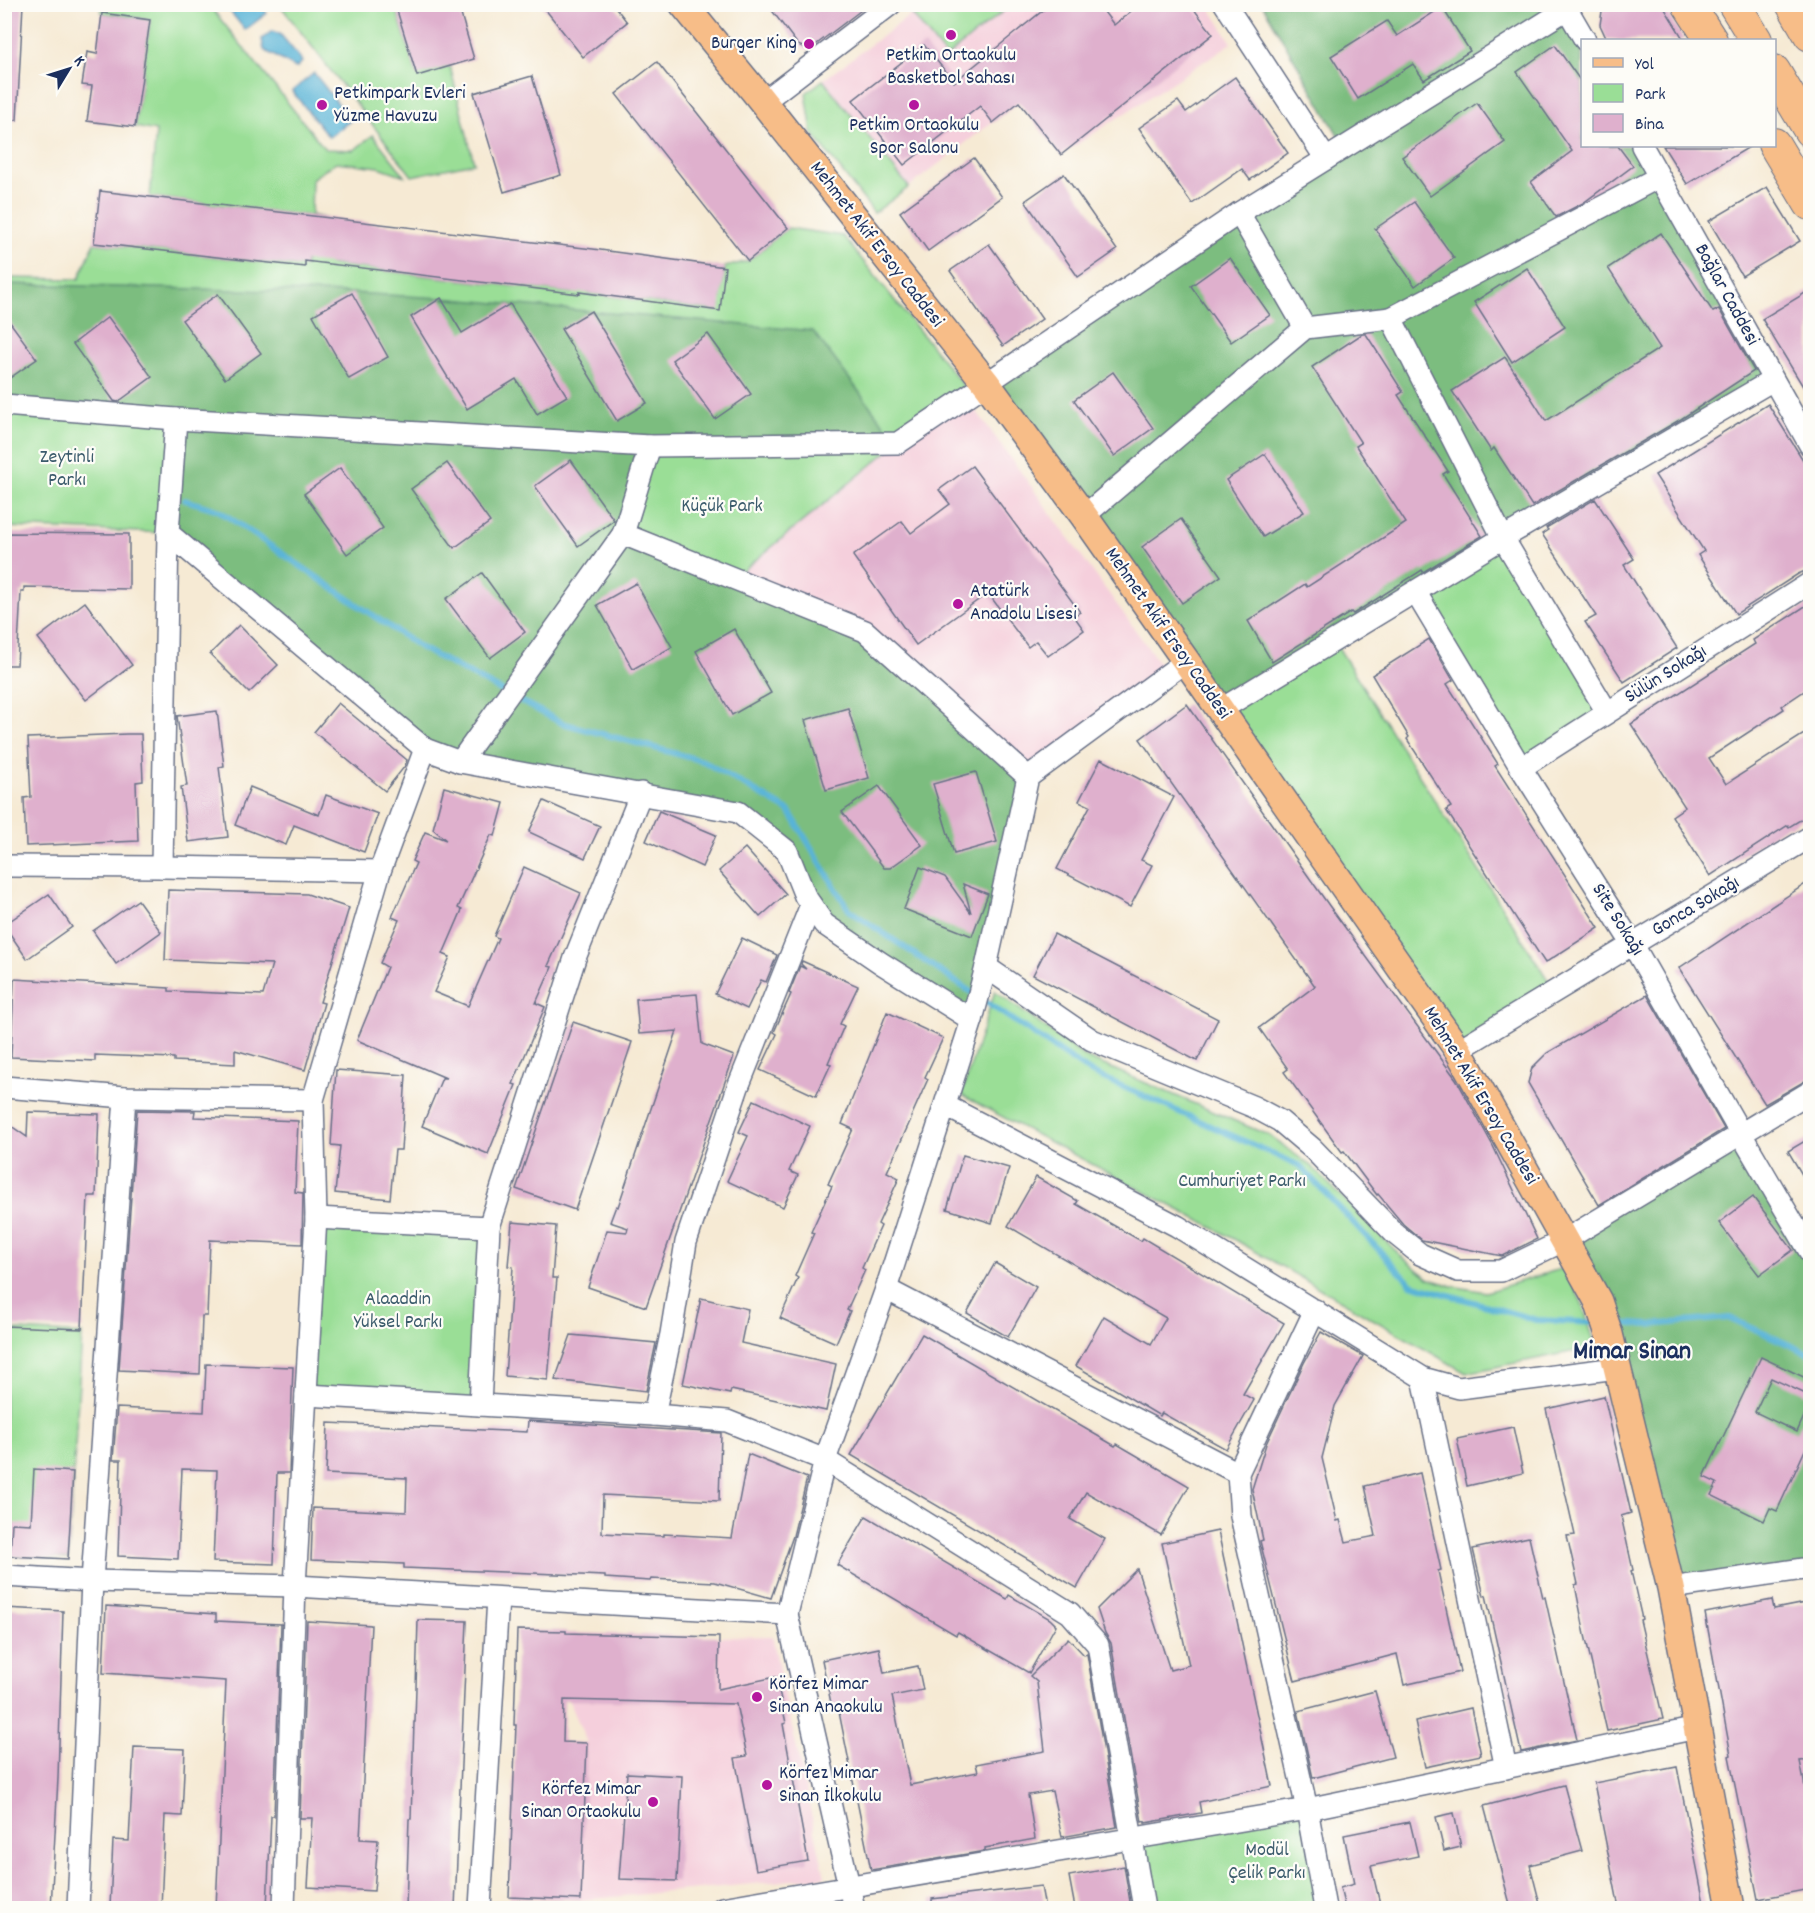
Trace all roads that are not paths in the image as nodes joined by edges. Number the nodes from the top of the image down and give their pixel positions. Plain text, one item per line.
1 (682, 4) edge
2 (891, 4) edge
3 (1225, 4) edge
4 (1688, 4) edge
5 (1734, 4) edge
6 (1792, 4) edge
7 (1567, 7) edge
8 (1810, 35) edge
9 (1584, 39) edge
10 (1710, 39) edge
11 (1755, 39) edge
12 (1776, 74) edge
13 (763, 102) junction
14 (1810, 130) edge
15 (1643, 147) edge
16 (1776, 147) edge
17 (1326, 159) junction
18 (1659, 177) junction
19 (1810, 204) edge
20 (1239, 213) junction
21 (1391, 318) junction
22 (1305, 328) junction
23 (1773, 380) junction
24 (987, 384) junction
25 (4, 405) edge
26 (176, 419) junction
27 (1810, 445) edge
28 (650, 446) junction
29 (1084, 516) junction
30 (168, 533) junction
31 (623, 534) junction
32 (1503, 538) junction
33 (1810, 583) edge
34 (1416, 593) junction
35 (1186, 661) junction
36 (1220, 710) junction
37 (1607, 712) junction
38 (425, 749) junction
39 (460, 762) junction
40 (1521, 768) junction
41 (1028, 777) junction
42 (642, 793) junction
43 (1810, 837) edge
44 (4, 866) edge
45 (162, 867) junction
46 (380, 871) junction
47 (812, 905) junction
48 (1633, 945) junction
49 (986, 967) junction
50 (972, 1020) junction
51 (1458, 1050) junction
52 (4, 1087) edge
53 (1810, 1092) edge
54 (125, 1097) junction
55 (313, 1100) junction
56 (945, 1107) junction
57 (1741, 1134) junction
58 (316, 1218) junction
59 (489, 1227) junction
60 (1565, 1240) junction
61 (1810, 1252) edge
62 (886, 1289) junction
63 (1315, 1310) junction
64 (1617, 1368) junction
65 (1423, 1378) junction
66 (306, 1395) junction
67 (480, 1405) junction
68 (654, 1415) junction
69 (825, 1460) junction
70 (1238, 1473) junction
71 (1810, 1568) edge
72 (4, 1576) edge
73 (93, 1581) junction
74 (295, 1586) junction
75 (1671, 1588) junction
76 (498, 1598) junction
77 (787, 1614) junction
78 (1697, 1728) junction
79 (1506, 1768) junction
80 (1307, 1809) junction
81 (1131, 1839) junction
82 (850, 1887) junction
83 (78, 1908) edge
84 (284, 1908) edge
85 (480, 1908) edge
86 (722, 1908) edge
87 (854, 1908) edge
88 (1144, 1908) edge
89 (1325, 1908) edge
90 (1731, 1908) edge

1 - 13 main road, Mehmet Akif Ersoy Caddesi
2 - 13 street
3 - 17 street
4 - 10 highway
5 - 11 highway
6 - 8 highway
7 - 9 street
7 - 17 street
12 - 14 highway
13 - 24 main road, Mehmet Akif Ersoy Caddesi
15 - 18 street, Bağlar Caddesi
16 - 19 highway
17 - 20 street
18 - 21 street
18 - 23 street, Bağlar Caddesi
20 - 22 street
20 - 24 street
21 - 22 street
21 - 32 street
22 - 29 street
23 - 27 street, Bağlar Caddesi
23 - 32 street
24 - 28 street
24 - 29 main road, Mehmet Akif Ersoy Caddesi
25 - 26 street
26 - 28 street
26 - 30 street
28 - 31 street
29 - 35 main road, Mehmet Akif Ersoy Caddesi
30 - 38 street
30 - 45 street
31 - 39 street
31 - 41 street
32 - 34 street
32 - 37 street
33 - 37 street, Sülün Sokağı
34 - 36 street
34 - 40 street, Site Sokağı
35 - 36 main road, Mehmet Akif Ersoy Caddesi
35 - 41 street
36 - 51 main road, Mehmet Akif Ersoy Caddesi
37 - 40 street, Sülün Sokağı
38 - 39 street
38 - 46 street
39 - 42 street
40 - 48 street, Site Sokağı
41 - 49 street
42 - 47 street
42 - 59 street
43 - 48 street, Gonca Sokağı
44 - 45 street
45 - 46 street
46 - 55 street
47 - 50 street
47 - 68 street
48 - 51 street, Gonca Sokağı
48 - 57 street, Site Sokağı
49 - 50 street
49 - 60 street
50 - 56 street
51 - 60 main road, Mehmet Akif Ersoy Caddesi
52 - 54 street
53 - 57 street
54 - 55 street
54 - 73 street
55 - 58 street
56 - 62 street
56 - 63 street
57 - 60 street
57 - 61 street, Site Sokağı
58 - 59 street
58 - 66 street
59 - 67 street
60 - 64 main road, Mehmet Akif Ersoy Caddesi
62 - 69 street
62 - 70 street
63 - 65 street
63 - 70 street
64 - 65 street
64 - 75 main road, Mehmet Akif Ersoy Caddesi
65 - 79 street
66 - 67 street
66 - 74 street
67 - 68 street
68 - 69 street
69 - 77 street
69 - 81 street
70 - 80 street
71 - 75 street
72 - 73 street
73 - 74 street
73 - 83 street
74 - 76 street
74 - 84 street
75 - 78 main road, Mehmet Akif Ersoy Caddesi
76 - 77 street
76 - 85 street
77 - 82 street
78 - 79 street
78 - 90 main road, Mehmet Akif Ersoy Caddesi
79 - 80 street
80 - 81 street
80 - 89 street
81 - 82 street
81 - 88 street
82 - 86 street
82 - 87 street

